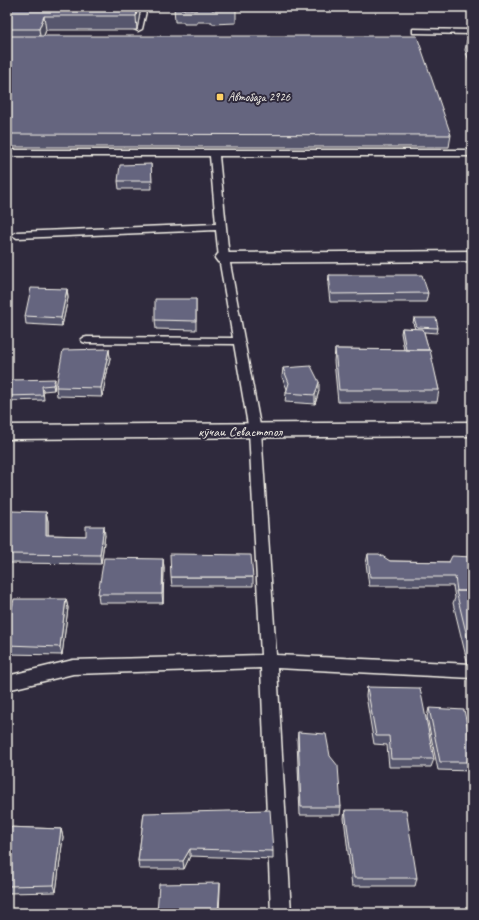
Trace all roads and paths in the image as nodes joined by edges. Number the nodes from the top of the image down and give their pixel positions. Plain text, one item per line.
1 (144, 7) edge
2 (138, 29) edge
3 (416, 31) dead end
4 (472, 32) edge
5 (7, 153) edge
6 (214, 153) junction
7 (472, 153) edge
8 (221, 227) junction
9 (17, 235) dead end
10 (472, 256) edge
11 (224, 258) junction
12 (87, 340) dead end
13 (238, 341) junction
14 (472, 429) edge
15 (255, 431) junction
16 (7, 432) edge
17 (269, 661) junction
18 (472, 671) edge
19 (7, 683) edge
20 (281, 913) edge

1 - 2 lane
3 - 4 lane
5 - 6 lane
6 - 7 lane
6 - 8 lane
8 - 9 lane
8 - 11 lane
10 - 11 street
11 - 13 lane
12 - 13 lane
13 - 15 lane
14 - 15 street, кӯчаи Севастопол
15 - 16 street, кӯчаи Севастопол
15 - 17 lane
17 - 18 lane
17 - 19 lane
17 - 20 lane

